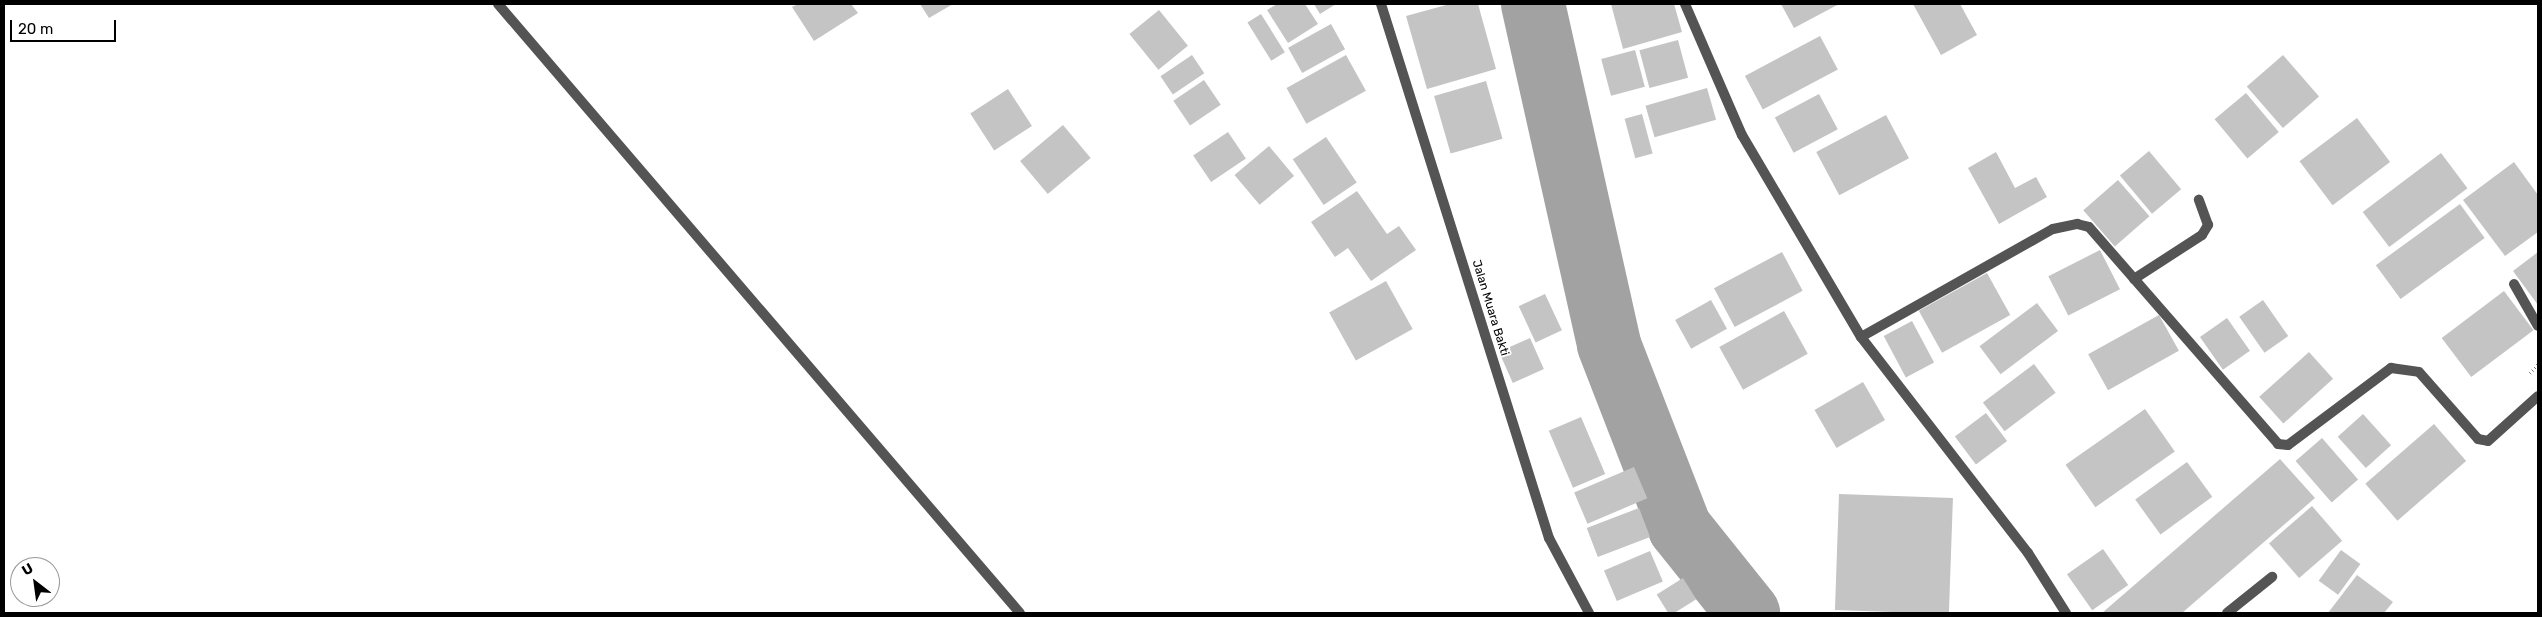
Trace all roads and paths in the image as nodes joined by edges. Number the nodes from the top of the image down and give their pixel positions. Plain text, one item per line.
1 (498, 4) edge
2 (1381, 4) edge
3 (1685, 4) edge
4 (2200, 200) dead end
5 (2134, 279) junction
6 (2514, 284) dead end
7 (2538, 326) edge
8 (1861, 337) junction
9 (2538, 396) edge
10 (2272, 577) dead end
11 (1020, 613) edge
12 (1589, 613) edge
13 (2066, 613) edge
14 (2227, 613) edge

1 - 11 street
2 - 12 street, Jalan Muara Bakti
3 - 8 street
4 - 5 street
5 - 8 street
5 - 9 street
6 - 7 street
8 - 13 street
10 - 14 street

